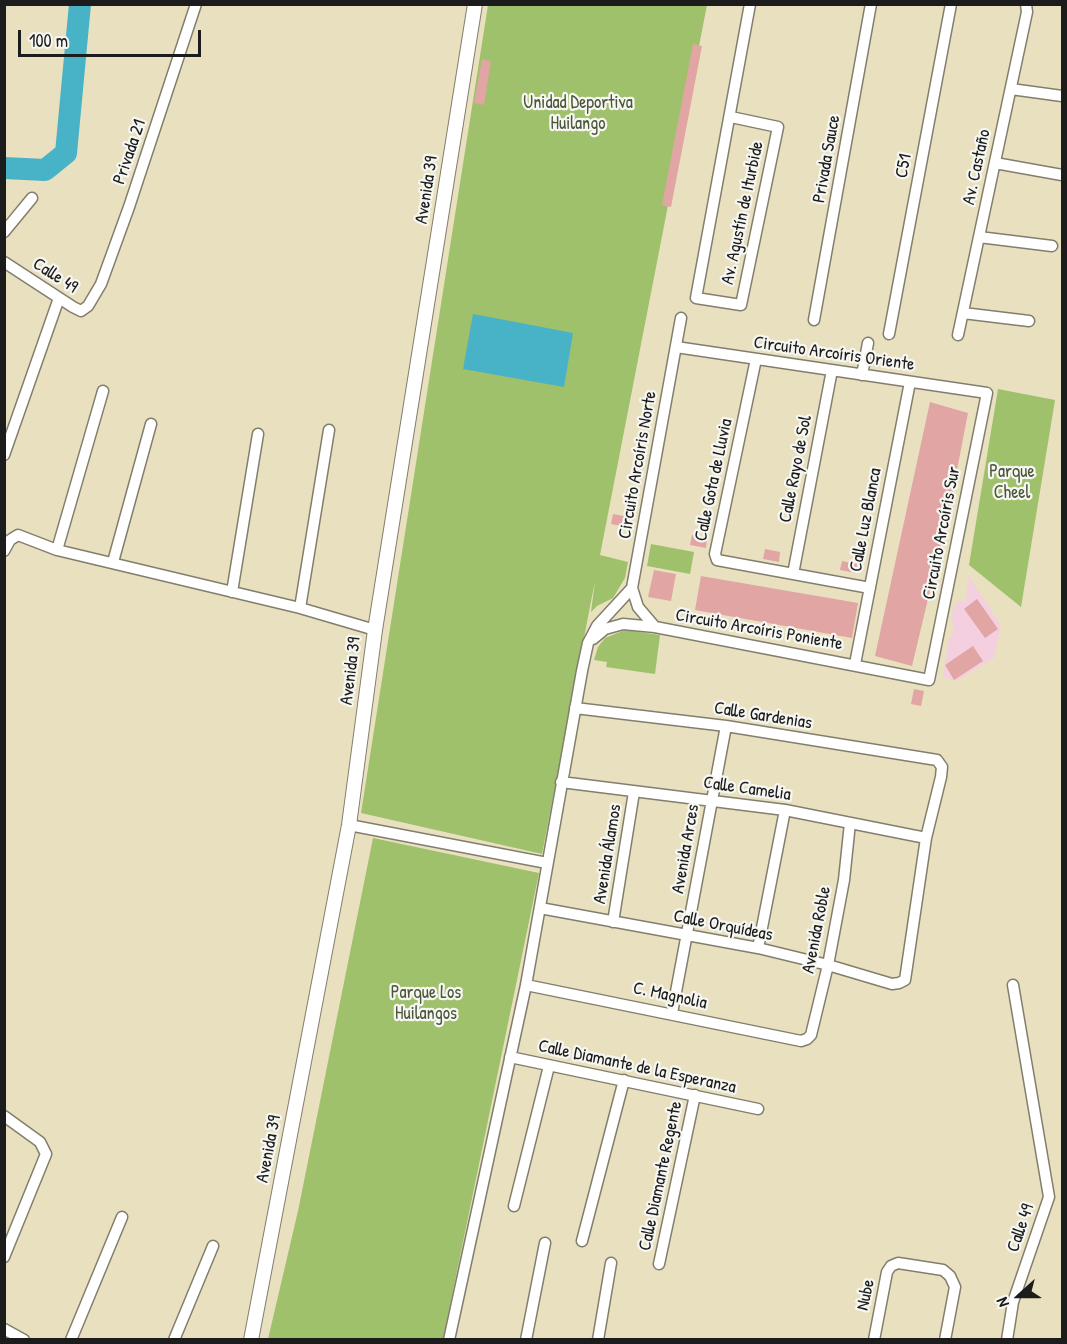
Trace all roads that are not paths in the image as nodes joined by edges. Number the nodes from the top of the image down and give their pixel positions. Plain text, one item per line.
1 (196, 4) edge
2 (475, 4) edge
3 (750, 4) edge
4 (871, 4) edge
5 (951, 4) edge
6 (1026, 4) edge
7 (1011, 89) junction
8 (1062, 96) edge
9 (731, 117) junction
10 (995, 163) junction
11 (1062, 175) edge
12 (32, 198) dead end
13 (4, 232) edge
14 (979, 237) junction
15 (1052, 246) dead end
16 (4, 262) edge
17 (59, 298) junction
18 (88, 306) joint
19 (963, 313) junction
20 (681, 318) dead end
21 (814, 320) dead end
22 (1029, 321) dead end
23 (889, 333) dead end
24 (958, 335) dead end
25 (868, 343) dead end
26 (676, 347) junction
27 (756, 359) junction
28 (832, 370) junction
29 (862, 375) junction
30 (910, 382) junction
31 (103, 391) dead end
32 (987, 393) joint
33 (151, 424) dead end
34 (329, 430) dead end
35 (258, 434) dead end
36 (4, 455) edge
37 (57, 550) junction
38 (4, 551) edge
39 (113, 562) junction
40 (793, 574) junction
41 (633, 588) junction
42 (870, 588) junction
43 (232, 592) junction
44 (300, 608) junction
45 (655, 627) junction
46 (375, 630) junction
47 (588, 643) junction
48 (855, 664) junction
49 (929, 680) joint
50 (575, 708) junction
51 (726, 726) junction
52 (561, 782) junction
53 (634, 792) junction
54 (712, 800) junction
55 (785, 810) junction
56 (850, 823) junction
57 (350, 825) junction
58 (926, 838) junction
59 (547, 864) junction
60 (540, 908) junction
61 (613, 921) junction
62 (687, 936) junction
63 (758, 948) junction
64 (828, 965) junction
65 (526, 985) junction
66 (1013, 985) dead end
67 (672, 1013) junction
68 (807, 1039) joint
69 (510, 1057) junction
70 (549, 1066) junction
71 (624, 1080) junction
72 (695, 1095) junction
73 (758, 1109) dead end
74 (4, 1116) edge
75 (514, 1206) dead end
76 (122, 1216) dead end
77 (582, 1240) dead end
78 (545, 1243) dead end
79 (213, 1246) dead end
80 (4, 1257) edge
81 (611, 1263) dead end
82 (659, 1264) dead end
83 (4, 1329) edge
84 (450, 1339) edge
85 (24, 1340) edge
86 (71, 1340) edge
87 (174, 1340) edge
88 (250, 1340) edge
89 (526, 1340) edge
90 (598, 1340) edge
91 (874, 1340) edge
92 (945, 1340) edge
93 (1007, 1340) edge

1 - 18 street, Privada 21
2 - 46 street, Avenida 39
3 - 9 street, Av. Agustín de Iturbide
4 - 21 street, Privada Sauce
5 - 23 street, C51
6 - 7 street, Av. Castaño
7 - 8 street
7 - 10 street, Av. Castaño
9 - 9 street, Av. Agustín de Iturbide
10 - 11 street
10 - 14 street, Av. Castaño
12 - 13 street
14 - 15 street
14 - 19 street, Av. Castaño
16 - 17 street, Calle 49
17 - 18 street, Calle 49
17 - 36 street
19 - 22 street
19 - 24 street, Av. Castaño
20 - 26 street, Circuito Arcoíris Norte
25 - 29 street
26 - 27 street, Circuito Arcoíris Oriente
26 - 41 street, Circuito Arcoíris Norte
27 - 28 street, Circuito Arcoíris Oriente
27 - 40 street, Calle Gota de Lluvia
28 - 29 street, Circuito Arcoíris Oriente
28 - 40 street, Calle Rayo de Sol
29 - 30 street, Circuito Arcoíris Oriente
30 - 32 street, Circuito Arcoíris Oriente
30 - 42 street, Calle Luz Blanca
31 - 37 street
32 - 49 street, Circuito Arcoíris Sur
33 - 39 street
34 - 44 street
35 - 43 street
37 - 38 street
37 - 39 street
39 - 43 street
40 - 42 street, Calle Gota de Lluvia
41 - 45 street
41 - 47 street
42 - 48 street, Calle Luz Blanca
43 - 44 street
44 - 46 street
45 - 47 street, Circuito Arcoíris Poniente
45 - 48 street, Circuito Arcoíris Poniente
46 - 57 street, Avenida 39
47 - 50 street
48 - 49 street, Circuito Arcoíris Poniente
50 - 51 street, Calle Gardenias
50 - 52 street
51 - 54 street, Avenida Arces
51 - 58 street, Calle Gardenias
52 - 53 street, Calle Camelia
52 - 59 street
53 - 54 street, Calle Camelia
53 - 61 street, Avenida Álamos
54 - 55 street, Calle Camelia
54 - 62 street, Avenida Arces
55 - 56 street, Calle Camelia
55 - 63 street
56 - 58 street, Calle Camelia
56 - 64 street, Avenida Roble
57 - 59 street
57 - 88 street, Avenida 39
58 - 64 street, Calle Orquídeas
59 - 60 street
60 - 61 street, Calle Orquídeas
60 - 65 street
61 - 62 street, Calle Orquídeas
62 - 63 street, Calle Orquídeas
62 - 67 street, Avenida Arces
63 - 64 street, Calle Orquídeas
64 - 68 street, Avenida Roble
65 - 67 street, C. Magnolia
65 - 69 street
66 - 93 street, Calle 49
67 - 68 street, C. Magnolia
69 - 70 street, Calle Diamante de la Esperanza
69 - 84 street
70 - 71 street, Calle Diamante de la Esperanza
70 - 75 street
71 - 72 street, Calle Diamante de la Esperanza
71 - 77 street
72 - 73 street, Calle Diamante de la Esperanza
72 - 82 street, Calle Diamante Regente
74 - 80 street
76 - 86 street
78 - 89 street
79 - 87 street
81 - 90 street
83 - 85 street
91 - 92 street, Nube

